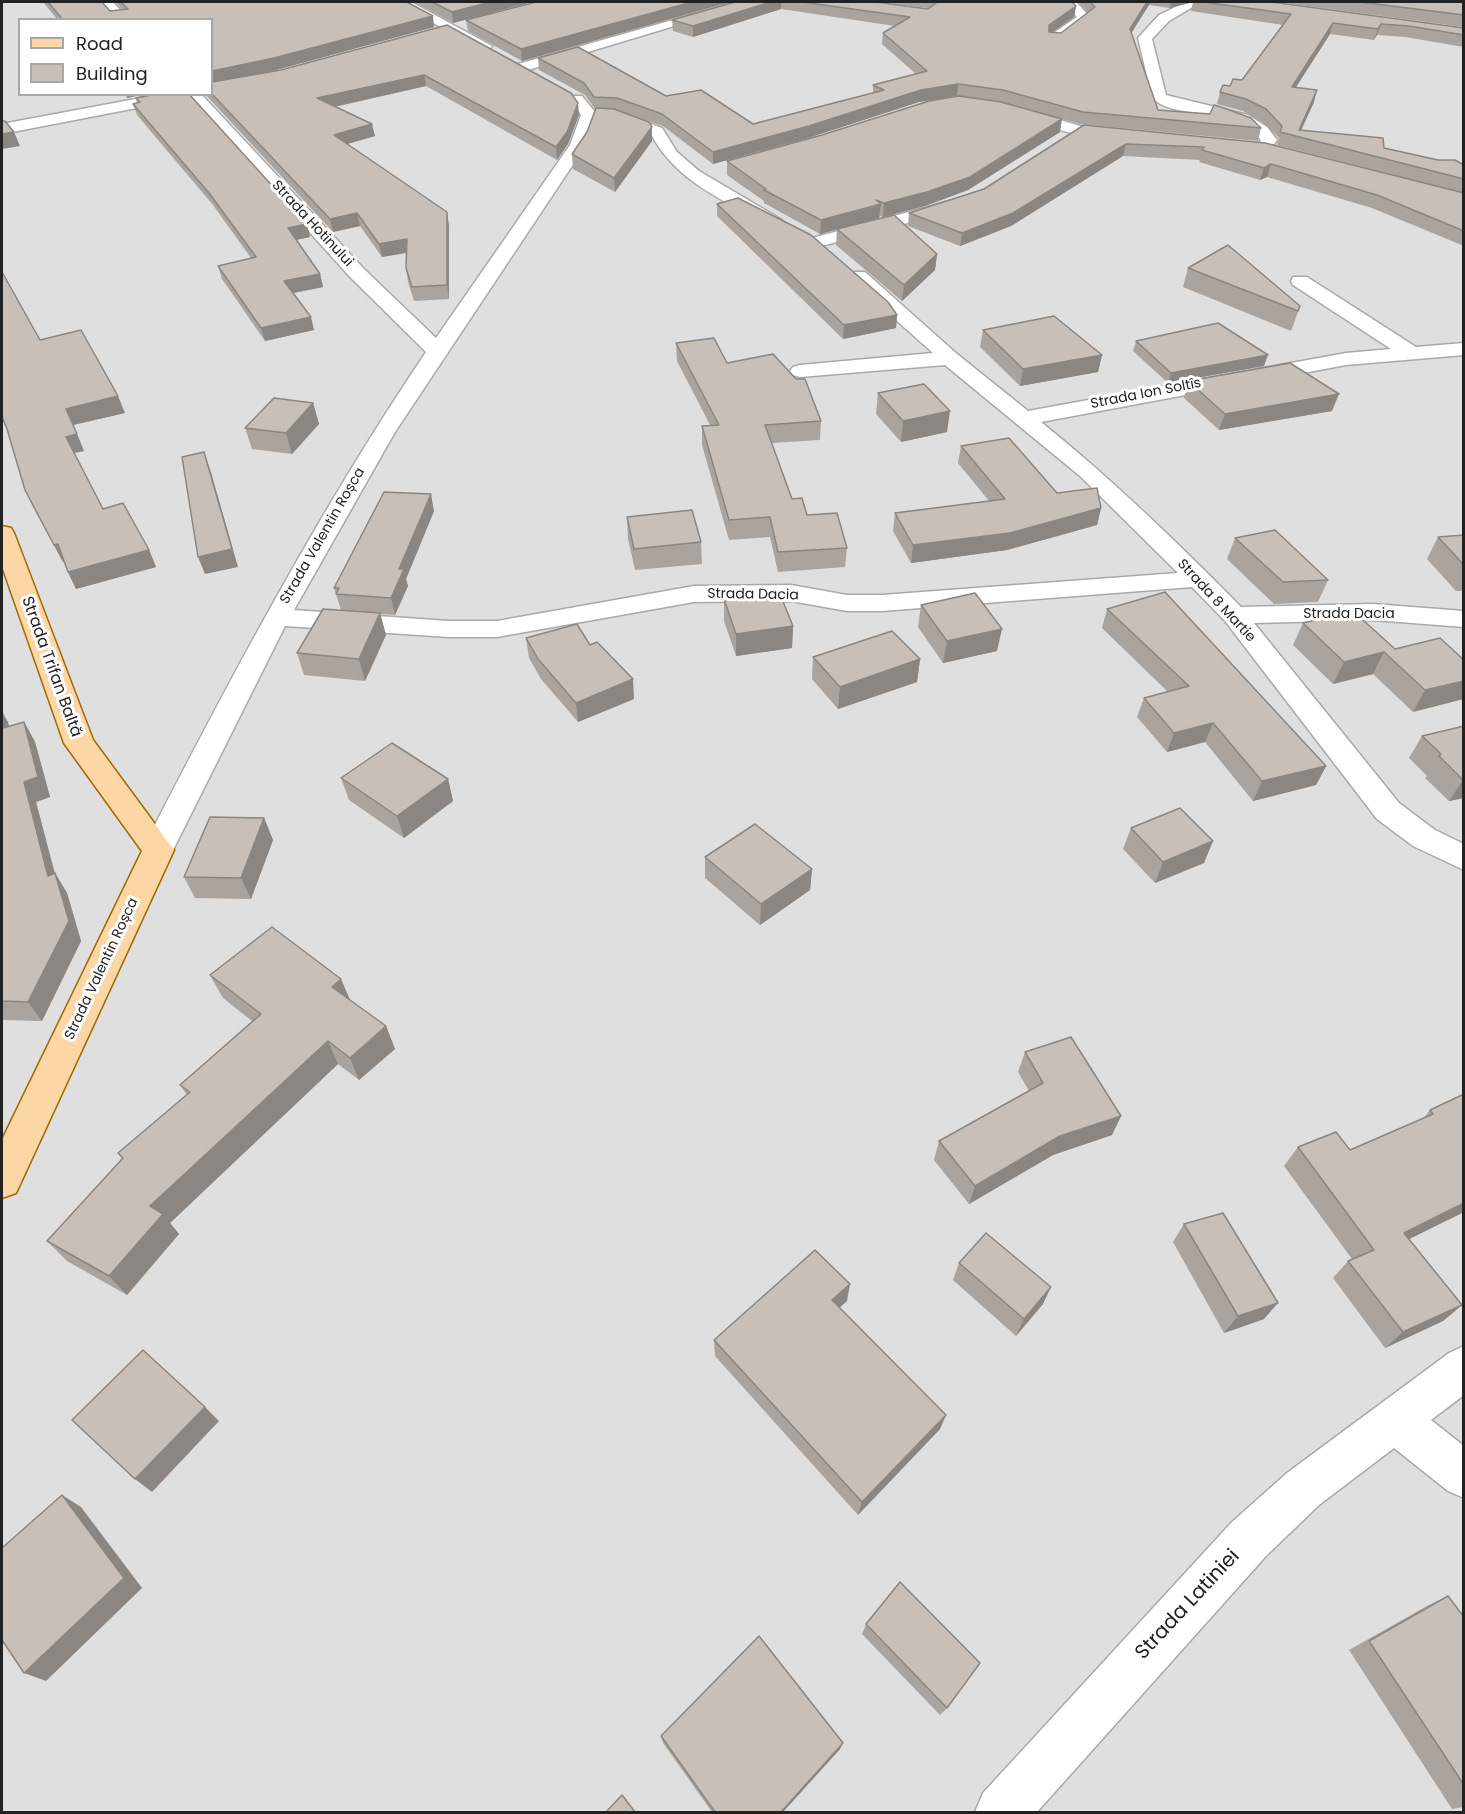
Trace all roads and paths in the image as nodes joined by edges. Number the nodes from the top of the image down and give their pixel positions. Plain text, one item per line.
1 (106, 2) edge
2 (402, 2) edge
3 (748, 2) edge
4 (1070, 2) edge
5 (1196, 2) edge
6 (121, 18) edge
7 (473, 22) edge
8 (451, 28) junction
9 (428, 35) edge
10 (1054, 39) edge
11 (524, 67) junction
12 (175, 96) edge
13 (194, 96) edge
14 (1001, 108) edge
15 (589, 115) junction
16 (2, 129) edge
17 (1078, 130) junction
18 (1140, 138) edge
19 (1060, 141) edge
20 (1244, 146) edge
21 (1263, 148) junction
22 (1284, 153) edge
23 (966, 200) edge
24 (803, 235) junction
25 (1300, 281) dead end
26 (1464, 349) edge
27 (436, 350) junction
28 (1411, 352) junction
29 (950, 358) junction
30 (800, 371) dead end
31 (1024, 418) junction
32 (2, 533) edge
33 (1197, 579) junction
34 (1234, 615) junction
35 (276, 617) junction
36 (1464, 619) edge
37 (158, 850) junction
38 (1464, 858) edge
39 (2, 1180) edge
40 (1464, 1368) edge
41 (1395, 1420) junction
42 (1464, 1475) edge
43 (1002, 1812) edge

1 - 6 street
2 - 8 street
3 - 11 street
4 - 10 street
5 - 21 street
7 - 8 street
8 - 9 street
8 - 11 street
11 - 15 street
12 - 16 street
13 - 27 street, Strada Hotinului
14 - 17 street
15 - 24 street, Strada 8 Martie
15 - 27 street, Strada Valentin Roșca
17 - 18 street
17 - 19 street
20 - 21 street
21 - 22 street
23 - 24 street
24 - 29 street, Strada 8 Martie
25 - 28 street
26 - 28 street, Strada Ion Soltîs
27 - 35 street, Strada Valentin Roșca
28 - 31 street, Strada Ion Soltîs
29 - 30 street
29 - 31 street, Strada 8 Martie
31 - 33 street, Strada 8 Martie
32 - 37 main road, Strada Trifan Baltă
33 - 34 street, Strada 8 Martie
33 - 35 street, Strada Dacia
34 - 36 street, Strada Dacia
34 - 38 street, Strada 8 Martie
35 - 37 street, Strada Valentin Roșca
37 - 39 main road, Strada Valentin Roșca
40 - 41 street, Strada Latiniei
41 - 42 street
41 - 43 street, Strada Latiniei

